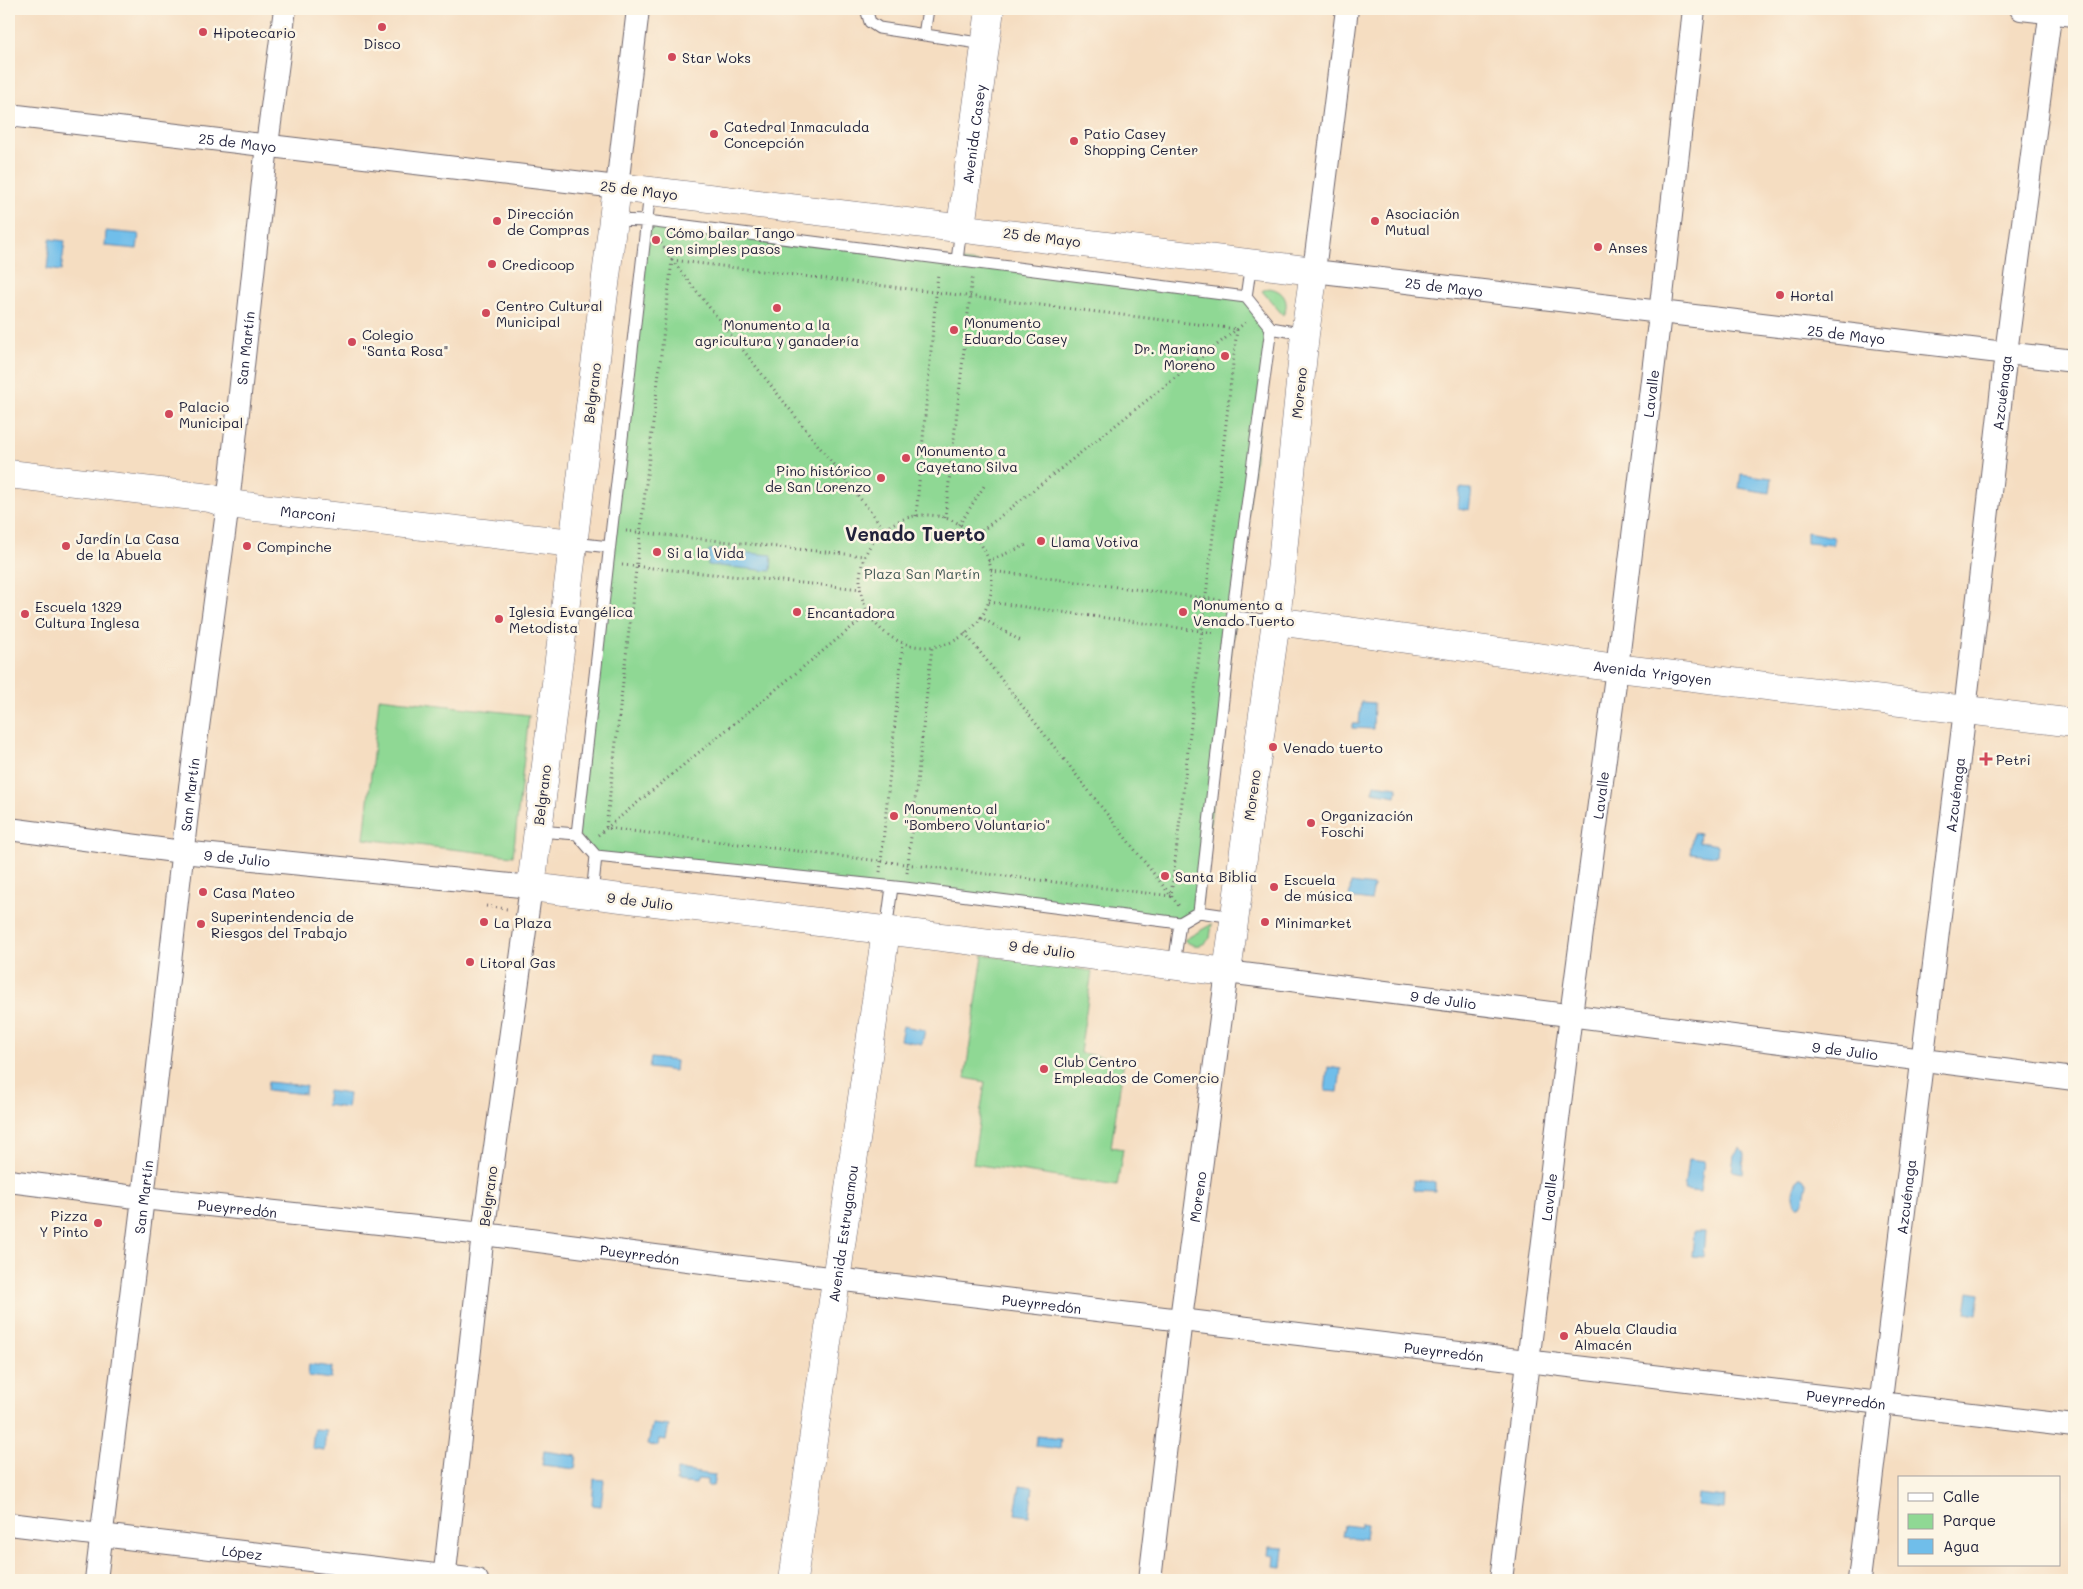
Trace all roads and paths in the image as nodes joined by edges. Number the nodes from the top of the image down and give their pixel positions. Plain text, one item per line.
1 (285, 9) edge
2 (638, 9) edge
3 (866, 9) edge
4 (928, 9) edge
5 (990, 9) edge
6 (1347, 9) edge
7 (1694, 9) edge
8 (2021, 9) edge
9 (2050, 11) edge
10 (2074, 15) edge
11 (924, 35) junction
12 (985, 44) junction
13 (9, 115) edge
14 (267, 145) junction
15 (617, 187) junction
16 (650, 192) junction
17 (613, 220) junction
18 (647, 221) junction
19 (960, 227) junction
20 (940, 258) junction
21 (672, 260) junction
22 (957, 261) junction
23 (974, 263) junction
24 (1251, 263) junction
25 (1314, 271) junction
26 (936, 292) junction
27 (970, 296) junction
28 (1246, 297) junction
29 (1257, 313) junction
30 (1660, 314) junction
31 (1271, 328) junction
32 (1237, 329) junction
33 (1305, 334) junction
34 (2006, 353) junction
35 (2074, 361) edge
36 (9, 474) edge
37 (986, 483) dead end
38 (228, 504) junction
39 (916, 516) junction
40 (945, 518) junction
41 (959, 525) junction
42 (611, 529) junction
43 (885, 530) junction
44 (640, 532) junction
45 (974, 537) junction
46 (573, 543) junction
47 (1029, 544) dead end
48 (609, 547) junction
49 (864, 556) junction
50 (988, 561) junction
51 (609, 564) junction
52 (636, 567) junction
53 (991, 571) junction
54 (861, 589) junction
55 (1206, 598) junction
56 (989, 602) junction
57 (1234, 602) junction
58 (868, 614) junction
59 (1232, 617) junction
60 (980, 618) junction
61 (1276, 621) junction
62 (1202, 631) junction
63 (965, 634) junction
64 (1230, 634) junction
65 (1021, 642) dead end
66 (903, 644) junction
67 (932, 647) junction
68 (1617, 668) junction
69 (1965, 710) junction
70 (2074, 723) edge
71 (606, 828) junction
72 (9, 829) edge
73 (538, 831) junction
74 (577, 834) junction
75 (586, 845) junction
76 (182, 852) junction
77 (596, 856) junction
78 (881, 861) junction
79 (908, 864) junction
80 (879, 885) junction
81 (892, 887) junction
82 (531, 888) junction
83 (905, 888) junction
84 (592, 895) junction
85 (1171, 896) junction
86 (1235, 917) junction
87 (1189, 918) junction
88 (886, 930) junction
89 (1174, 965) junction
90 (1227, 972) junction
91 (1571, 1015) junction
92 (1923, 1060) junction
93 (2074, 1079) edge
94 (9, 1181) edge
95 (143, 1198) junction
96 (483, 1234) junction
97 (836, 1279) junction
98 (1181, 1319) junction
99 (1528, 1360) junction
100 (1880, 1403) junction
101 (2074, 1426) edge
102 (9, 1524) edge
103 (101, 1536) junction
104 (444, 1578) edge
105 (96, 1580) edge
106 (477, 1580) edge
107 (793, 1580) edge
108 (1150, 1580) edge
109 (1501, 1580) edge
110 (1859, 1580) edge

1 - 14 street, San Martín
2 - 15 street, Belgrano
3 - 11 lane
4 - 11 lane
5 - 12 main road, Avenida Casey
6 - 25 street, Moreno
7 - 30 street, Lavalle
8 - 9 street
9 - 10 street
9 - 34 street, Azcuénaga
11 - 12 lane
12 - 19 main road, Avenida Casey
13 - 14 street, 25 de Mayo
14 - 15 street, 25 de Mayo
14 - 38 street, San Martín
15 - 16 main road, 25 de Mayo
15 - 17 main road, Belgrano
16 - 18 lane
16 - 19 main road, 25 de Mayo
17 - 18 lane
17 - 46 main road, Belgrano
18 - 20 lane
18 - 21 path
18 - 42 lane
19 - 22 lane, Avenida Casey
19 - 24 main road, 25 de Mayo
20 - 22 lane
20 - 26 path
21 - 26 path
21 - 43 path
21 - 44 path
22 - 23 lane
23 - 27 path
23 - 28 lane
24 - 25 main road, 25 de Mayo
24 - 28 lane
25 - 30 street, 25 de Mayo
25 - 33 main road, Moreno
26 - 27 path
26 - 39 path
27 - 32 path
27 - 40 path
28 - 29 lane
29 - 31 lane
29 - 32 path
30 - 34 street, 25 de Mayo
30 - 68 street, Lavalle
31 - 33 lane
31 - 57 lane
32 - 45 path
32 - 55 path
33 - 61 main road, Moreno
34 - 35 street, 25 de Mayo
34 - 69 street, Azcuénaga
36 - 38 main road, Marconi
37 - 41 path
38 - 46 main road, Marconi
38 - 76 street, San Martín
39 - 40 path
39 - 43 path
40 - 41 path
41 - 45 path
42 - 44 path
42 - 48 lane
43 - 49 path
44 - 49 path
44 - 52 path
45 - 50 path
46 - 48 lane, Marconi
46 - 73 main road, Belgrano
47 - 50 path
48 - 51 lane
49 - 54 path
50 - 53 path
51 - 52 path
51 - 74 lane
52 - 54 path
52 - 71 path
53 - 55 path
53 - 56 path
54 - 58 path
55 - 57 path
55 - 62 path
56 - 60 path
56 - 62 path
57 - 59 lane
58 - 66 path
58 - 71 path
59 - 61 lane, Avenida Yrigoyen
59 - 64 lane
60 - 63 path
60 - 65 path
61 - 68 main road, Avenida Yrigoyen
61 - 86 main road, Moreno
62 - 64 path
62 - 85 path
63 - 67 path
63 - 85 path
64 - 87 lane
66 - 67 path
66 - 78 path
67 - 79 path
68 - 69 main road, Avenida Yrigoyen
68 - 91 street, Lavalle
69 - 70 main road, Avenida Yrigoyen
69 - 92 street, Azcuénaga
71 - 75 path
71 - 78 path
72 - 76 street, 9 de Julio
73 - 74 lane
73 - 82 main road, Belgrano
74 - 75 lane
75 - 77 lane
76 - 82 street, 9 de Julio
76 - 95 street, San Martín
77 - 80 lane
77 - 84 lane
78 - 79 path
78 - 80 path
79 - 83 path
79 - 85 path
80 - 81 lane
81 - 83 lane
81 - 88 lane, Avenida Estrugamou
82 - 84 main road, 9 de Julio
82 - 96 street, Belgrano
83 - 87 lane
84 - 88 main road, 9 de Julio
85 - 87 path
86 - 87 lane
86 - 90 main road, Moreno
87 - 89 lane
88 - 89 main road, 9 de Julio
88 - 97 main road, Avenida Estrugamou
89 - 90 main road, 9 de Julio
90 - 91 street, 9 de Julio
90 - 98 street, Moreno
91 - 92 street, 9 de Julio
91 - 99 street, Lavalle
92 - 93 street, 9 de Julio
92 - 100 street, Azcuénaga
94 - 95 street, Pueyrredón
95 - 96 street, Pueyrredón
95 - 103 street, San Martín
96 - 97 street, Pueyrredón
96 - 104 street, Belgrano
97 - 98 street, Pueyrredón
97 - 107 main road, Avenida Estrugamou
98 - 99 street, Pueyrredón
98 - 108 street, Moreno
99 - 100 street, Pueyrredón
99 - 109 street, Lavalle
100 - 101 street, Pueyrredón
100 - 110 street, Azcuénaga
102 - 103 street, López
103 - 104 street, López
103 - 105 street, San Martín
104 - 106 street, López

